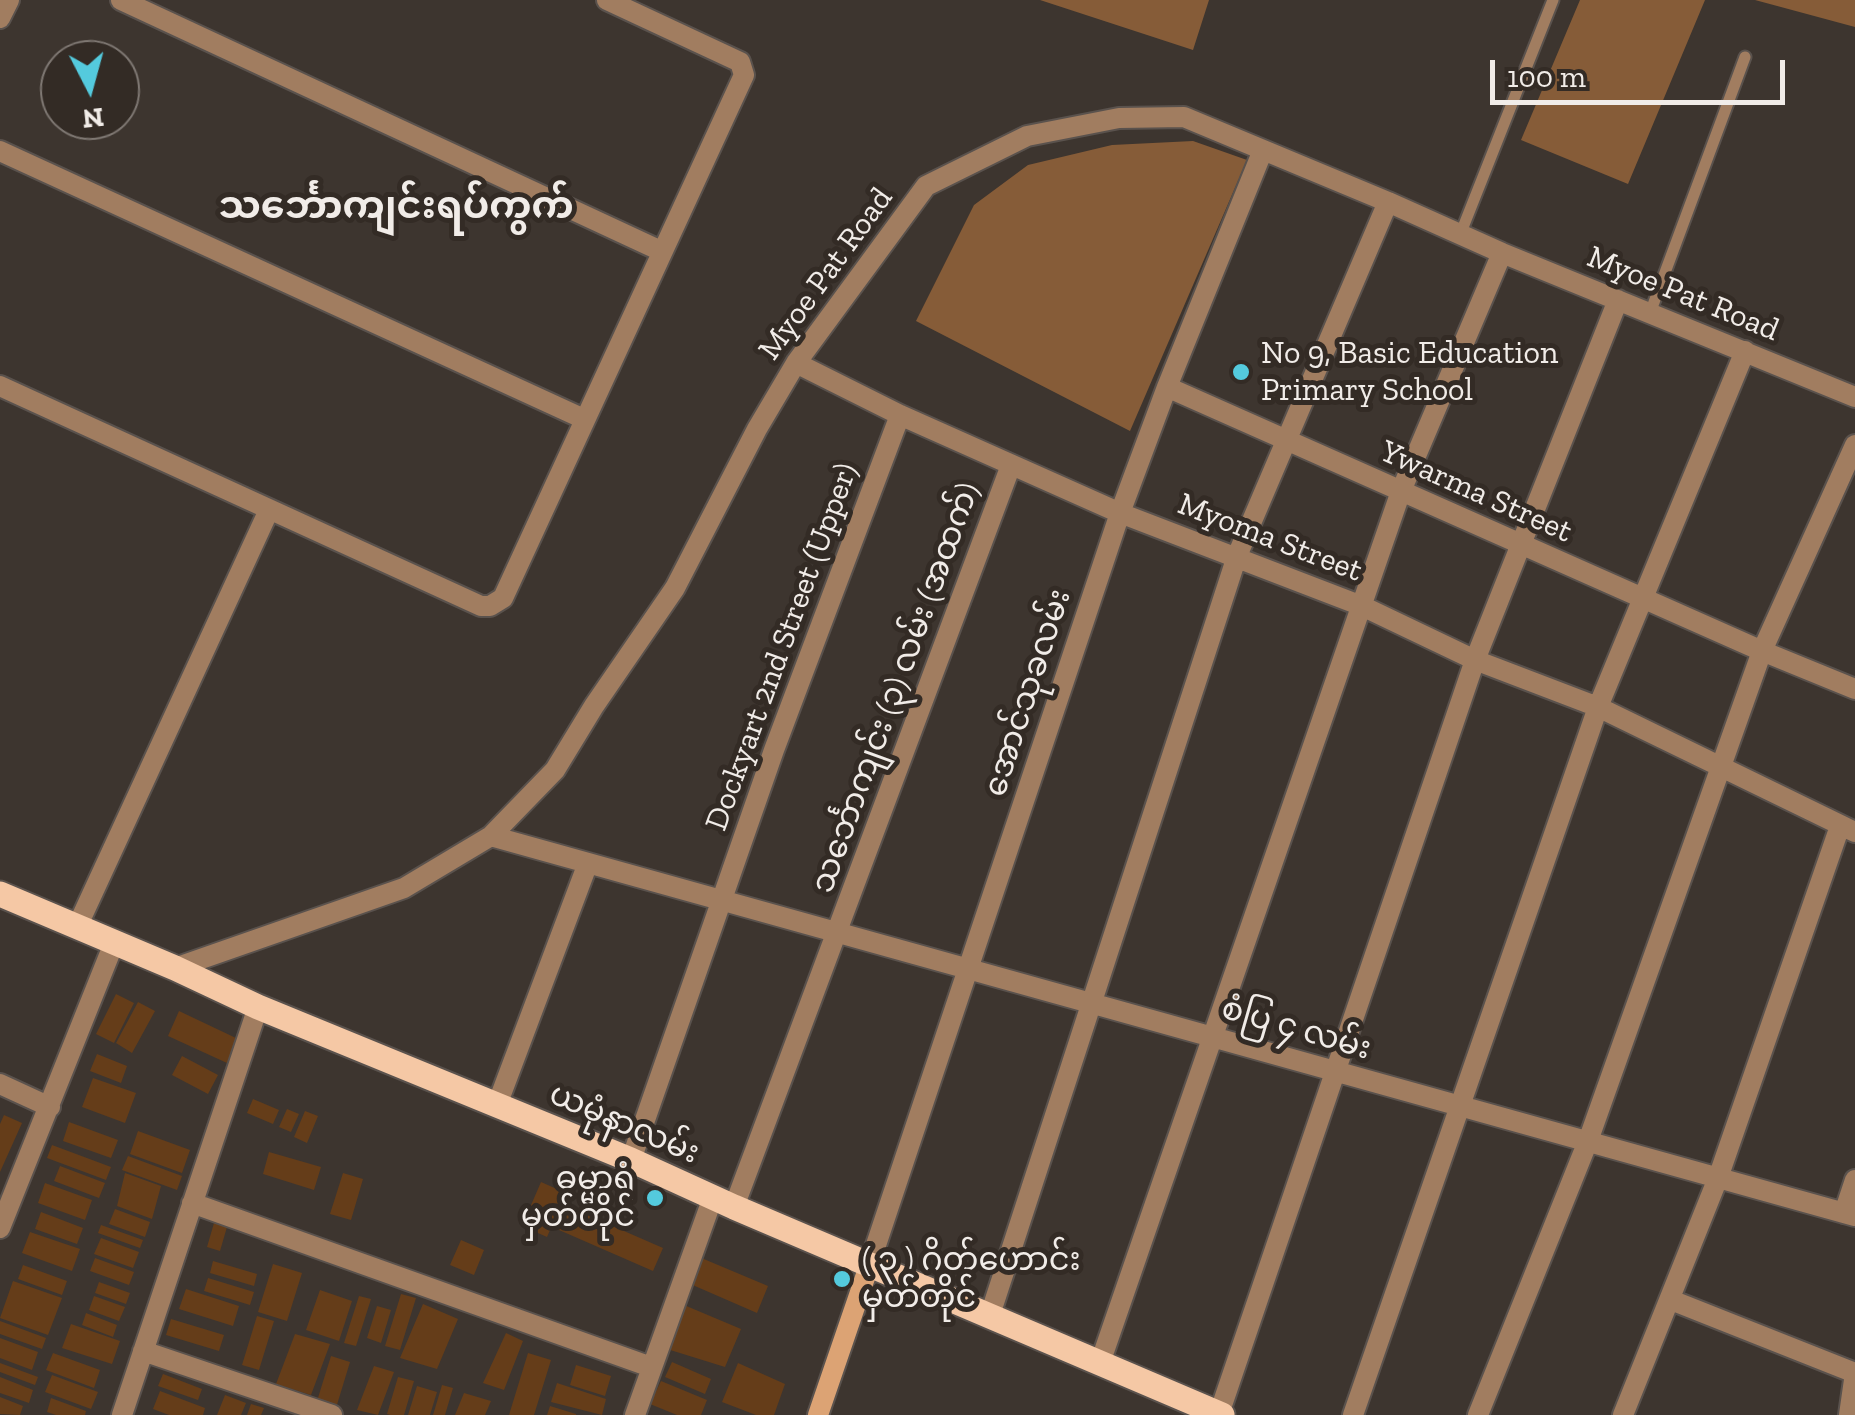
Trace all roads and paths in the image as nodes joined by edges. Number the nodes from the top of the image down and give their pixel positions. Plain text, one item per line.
1 (8, 0) edge
2 (121, 0) edge
3 (607, 0) edge
4 (1553, 0) edge
5 (0, 18) edge
6 (1744, 58) dead end
7 (1263, 150) junction
8 (0, 151) edge
9 (1388, 202) junction
10 (1460, 235) junction
11 (662, 251) junction
12 (1502, 253) junction
13 (1618, 300) junction
14 (1650, 313) junction
15 (1745, 351) junction
16 (796, 363) junction
17 (0, 386) edge
18 (1166, 388) junction
19 (1855, 398) edge
20 (900, 415) junction
21 (584, 420) junction
22 (1285, 441) junction
23 (1855, 445) edge
24 (1011, 466) junction
25 (1402, 491) junction
26 (269, 510) junction
27 (1120, 513) junction
28 (1519, 544) junction
29 (1237, 556) junction
30 (1642, 597) junction
31 (1362, 606) junction
32 (1762, 651) junction
33 (1476, 660) junction
34 (1855, 689) edge
35 (1598, 706) junction
36 (1722, 768) junction
37 (1847, 829) edge
38 (491, 836) junction
39 (588, 863) junction
40 (0, 894) edge
41 (722, 900) junction
42 (77, 927) junction
43 (837, 932) junction
44 (114, 942) junction
45 (175, 968) junction
46 (968, 968) junction
47 (1092, 1003) junction
48 (258, 1006) junction
49 (1213, 1037) junction
50 (1337, 1071) junction
51 (0, 1084) edge
52 (497, 1105) junction
53 (1460, 1106) junction
54 (50, 1107) junction
55 (1588, 1141) junction
56 (631, 1160) junction
57 (1718, 1178) junction
58 (1855, 1180) edge
59 (724, 1202) junction
60 (192, 1203) junction
61 (1850, 1214) edge
62 (0, 1228) edge
63 (870, 1263) junction
64 (1671, 1300) junction
65 (990, 1315) junction
66 (143, 1351) junction
67 (1100, 1362) junction
68 (652, 1367) junction
69 (1855, 1373) edge
70 (1221, 1414) edge
71 (122, 1415) edge
72 (332, 1415) edge
73 (635, 1415) edge
74 (818, 1415) edge
75 (1353, 1415) edge
76 (1478, 1415) edge
77 (1623, 1415) edge
78 (1849, 1415) edge

1 - 5 street
2 - 11 street
3 - 11 street
4 - 10 lane
6 - 14 lane
7 - 9 street, Myoe Pat Road
7 - 16 street, Myoe Pat Road
7 - 18 street, အောင်သုခလမ်း
8 - 21 street
9 - 10 street, Myoe Pat Road
9 - 22 street
10 - 12 street, Myoe Pat Road
11 - 21 street
12 - 13 street, Myoe Pat Road
12 - 25 street
13 - 14 street, Myoe Pat Road
13 - 28 street
14 - 15 street, Myoe Pat Road
15 - 19 street, Myoe Pat Road
15 - 30 street
16 - 20 street, Myoma Street
16 - 38 street, Myoe Pat Road
17 - 26 street
18 - 22 street, Ywarma Street
18 - 27 street, အောင်သုခလမ်း
20 - 24 street, Myoma Street
20 - 41 street, Dockyart 2nd Street (Upper)
21 - 26 street
22 - 25 street, Ywarma Street
22 - 29 street
23 - 32 street
24 - 27 street, Myoma Street
24 - 43 street, သင်္ဘောကျင်း (၃) လမ်း (အထက်)
25 - 28 street, Ywarma Street
25 - 31 street
26 - 42 street
27 - 29 street, Myoma Street
27 - 46 street, အောင်သုခလမ်း
28 - 30 street, Ywarma Street
28 - 33 street
29 - 31 street, Myoma Street
29 - 47 street
30 - 32 street, Ywarma Street
30 - 35 street
31 - 33 street, Myoma Street
31 - 49 street
32 - 34 street, Ywarma Street
32 - 36 street
33 - 35 street, Myoma Street
33 - 50 street
35 - 36 street, Myoma Street
35 - 53 street
36 - 37 street, Myoma Street
36 - 55 street
37 - 57 street
38 - 39 street, စံပြ ၄ လမ်း
38 - 45 street, Myoe Pat Road
39 - 41 street, စံပြ ၄ လမ်း
39 - 52 street
40 - 42 main road, ယမုံနာလမ်း
41 - 43 street, စံပြ ၄ လမ်း
41 - 56 street, Dockyart 2nd Street (Upper)
42 - 44 main road, ယမုံနာလမ်း
43 - 46 street, စံပြ ၄ လမ်း
43 - 59 street, သင်္ဘောကျင်း (၃) လမ်း (အထက်)
44 - 45 main road, ယမုံနာလမ်း
44 - 54 street
45 - 48 main road, ယမုံနာလမ်း
46 - 47 street, စံပြ ၄ လမ်း
46 - 63 street, အောင်သုခလမ်း
47 - 49 street, စံပြ ၄ လမ်း
47 - 65 street
48 - 52 main road, ယမုံနာလမ်း
48 - 60 street
49 - 50 street, စံပြ ၄ လမ်း
49 - 67 street
50 - 53 street, စံပြ ၄ လမ်း
50 - 70 street
51 - 54 street
52 - 56 main road, ယမုံနာလမ်း
53 - 55 street, စံပြ ၄ လမ်း
53 - 75 street
54 - 62 street
55 - 57 street, စံပြ ၄ လမ်း
55 - 76 street
56 - 59 main road, ယမုံနာလမ်း
57 - 61 street, စံပြ ၄ လမ်း
57 - 64 street
58 - 61 street
59 - 63 main road, ယမုံနာလမ်း
59 - 68 street, သင်္ဘောကျင်း (၃) လမ်း (အထက်)
60 - 66 street
60 - 68 street
63 - 65 main road, ယမုံနာလမ်း
63 - 74 main road
64 - 69 street
64 - 77 street
65 - 67 main road, ယမုံနာလမ်း
66 - 71 street
66 - 72 street
67 - 70 main road, ယမုံနာလမ်း
68 - 73 street, သင်္ဘောကျင်း (၃) လမ်း (အထက်)
69 - 78 street

